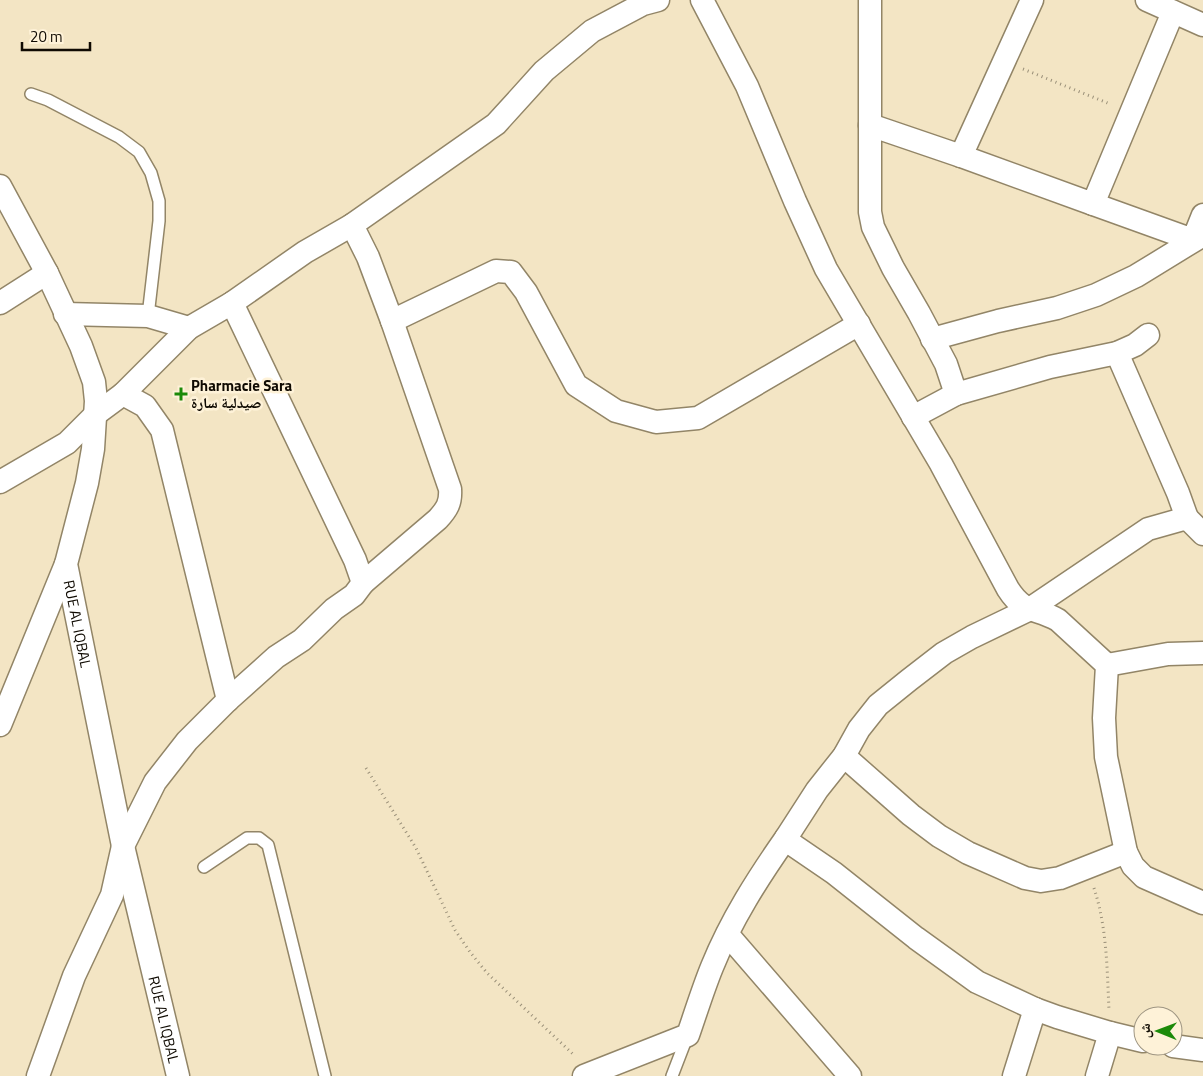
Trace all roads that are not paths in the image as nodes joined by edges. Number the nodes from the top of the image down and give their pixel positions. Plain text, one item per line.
1 (658, 0) edge
2 (702, 0) edge
3 (870, 0) edge
4 (1032, 0) edge
5 (1147, 0) edge
6 (1173, 12) junction
7 (1203, 25) edge
8 (31, 94) dead end
9 (870, 125) junction
10 (961, 156) junction
11 (0, 186) edge
12 (1093, 204) junction
13 (1203, 215) edge
14 (352, 225) junction
15 (1198, 237) edge
16 (47, 273) junction
17 (0, 303) edge
18 (232, 303) junction
19 (65, 314) junction
20 (148, 316) junction
21 (392, 321) junction
22 (859, 324) junction
23 (189, 328) junction
24 (1148, 335) dead end
25 (932, 339) junction
26 (1117, 353) junction
27 (123, 394) junction
28 (956, 394) junction
29 (96, 414) junction
30 (913, 417) junction
31 (0, 482) edge
32 (1187, 518) junction
33 (1203, 534) edge
34 (66, 564) junction
35 (363, 583) junction
36 (1028, 610) junction
37 (1203, 653) edge
38 (1107, 665) junction
39 (5, 697) edge
40 (228, 700) junction
41 (0, 725) edge
42 (844, 756) junction
43 (786, 838) junction
44 (122, 846) junction
45 (1126, 852) junction
46 (204, 867) dead end
47 (1203, 903) edge
48 (728, 935) junction
49 (1035, 1009) junction
50 (1110, 1033) junction
51 (688, 1035) junction
52 (1133, 1039) edge
53 (1183, 1047) edge
54 (1203, 1050) edge
55 (588, 1074) edge
56 (38, 1076) edge
57 (178, 1076) edge
58 (325, 1076) edge
59 (672, 1076) edge
60 (850, 1076) edge
61 (1014, 1076) edge
62 (1097, 1076) edge

1 - 14 street
2 - 22 street
3 - 9 street
4 - 10 street
5 - 6 street
6 - 7 street
6 - 12 street
8 - 20 lane
9 - 10 street
9 - 25 street
10 - 12 street
11 - 16 street, RUE AL IQBAL
12 - 15 street
13 - 15 street
14 - 18 street
14 - 21 street
15 - 25 street
16 - 17 street
16 - 19 street, RUE AL IQBAL
18 - 23 street
18 - 35 street
19 - 20 street
19 - 29 street, RUE AL IQBAL
20 - 23 street
21 - 22 street
21 - 35 street
22 - 30 street
23 - 27 street
24 - 26 street
25 - 28 street
26 - 28 street
26 - 32 street
27 - 29 street
27 - 40 street
28 - 30 street
29 - 31 street
29 - 34 street, RUE AL IQBAL
30 - 36 street
32 - 33 street
32 - 36 street
34 - 39 street
34 - 44 street, RUE AL IQBAL
35 - 40 street
36 - 38 street
36 - 42 street
37 - 38 street
38 - 45 street
39 - 41 street
40 - 44 street
42 - 43 street
42 - 45 street
43 - 48 street
43 - 49 street
44 - 56 street
44 - 57 street, RUE AL IQBAL
45 - 47 street
46 - 58 lane
48 - 51 street
48 - 60 street
49 - 50 street
49 - 61 street
50 - 52 street
50 - 62 street
51 - 55 street
51 - 59 lane
53 - 54 street

